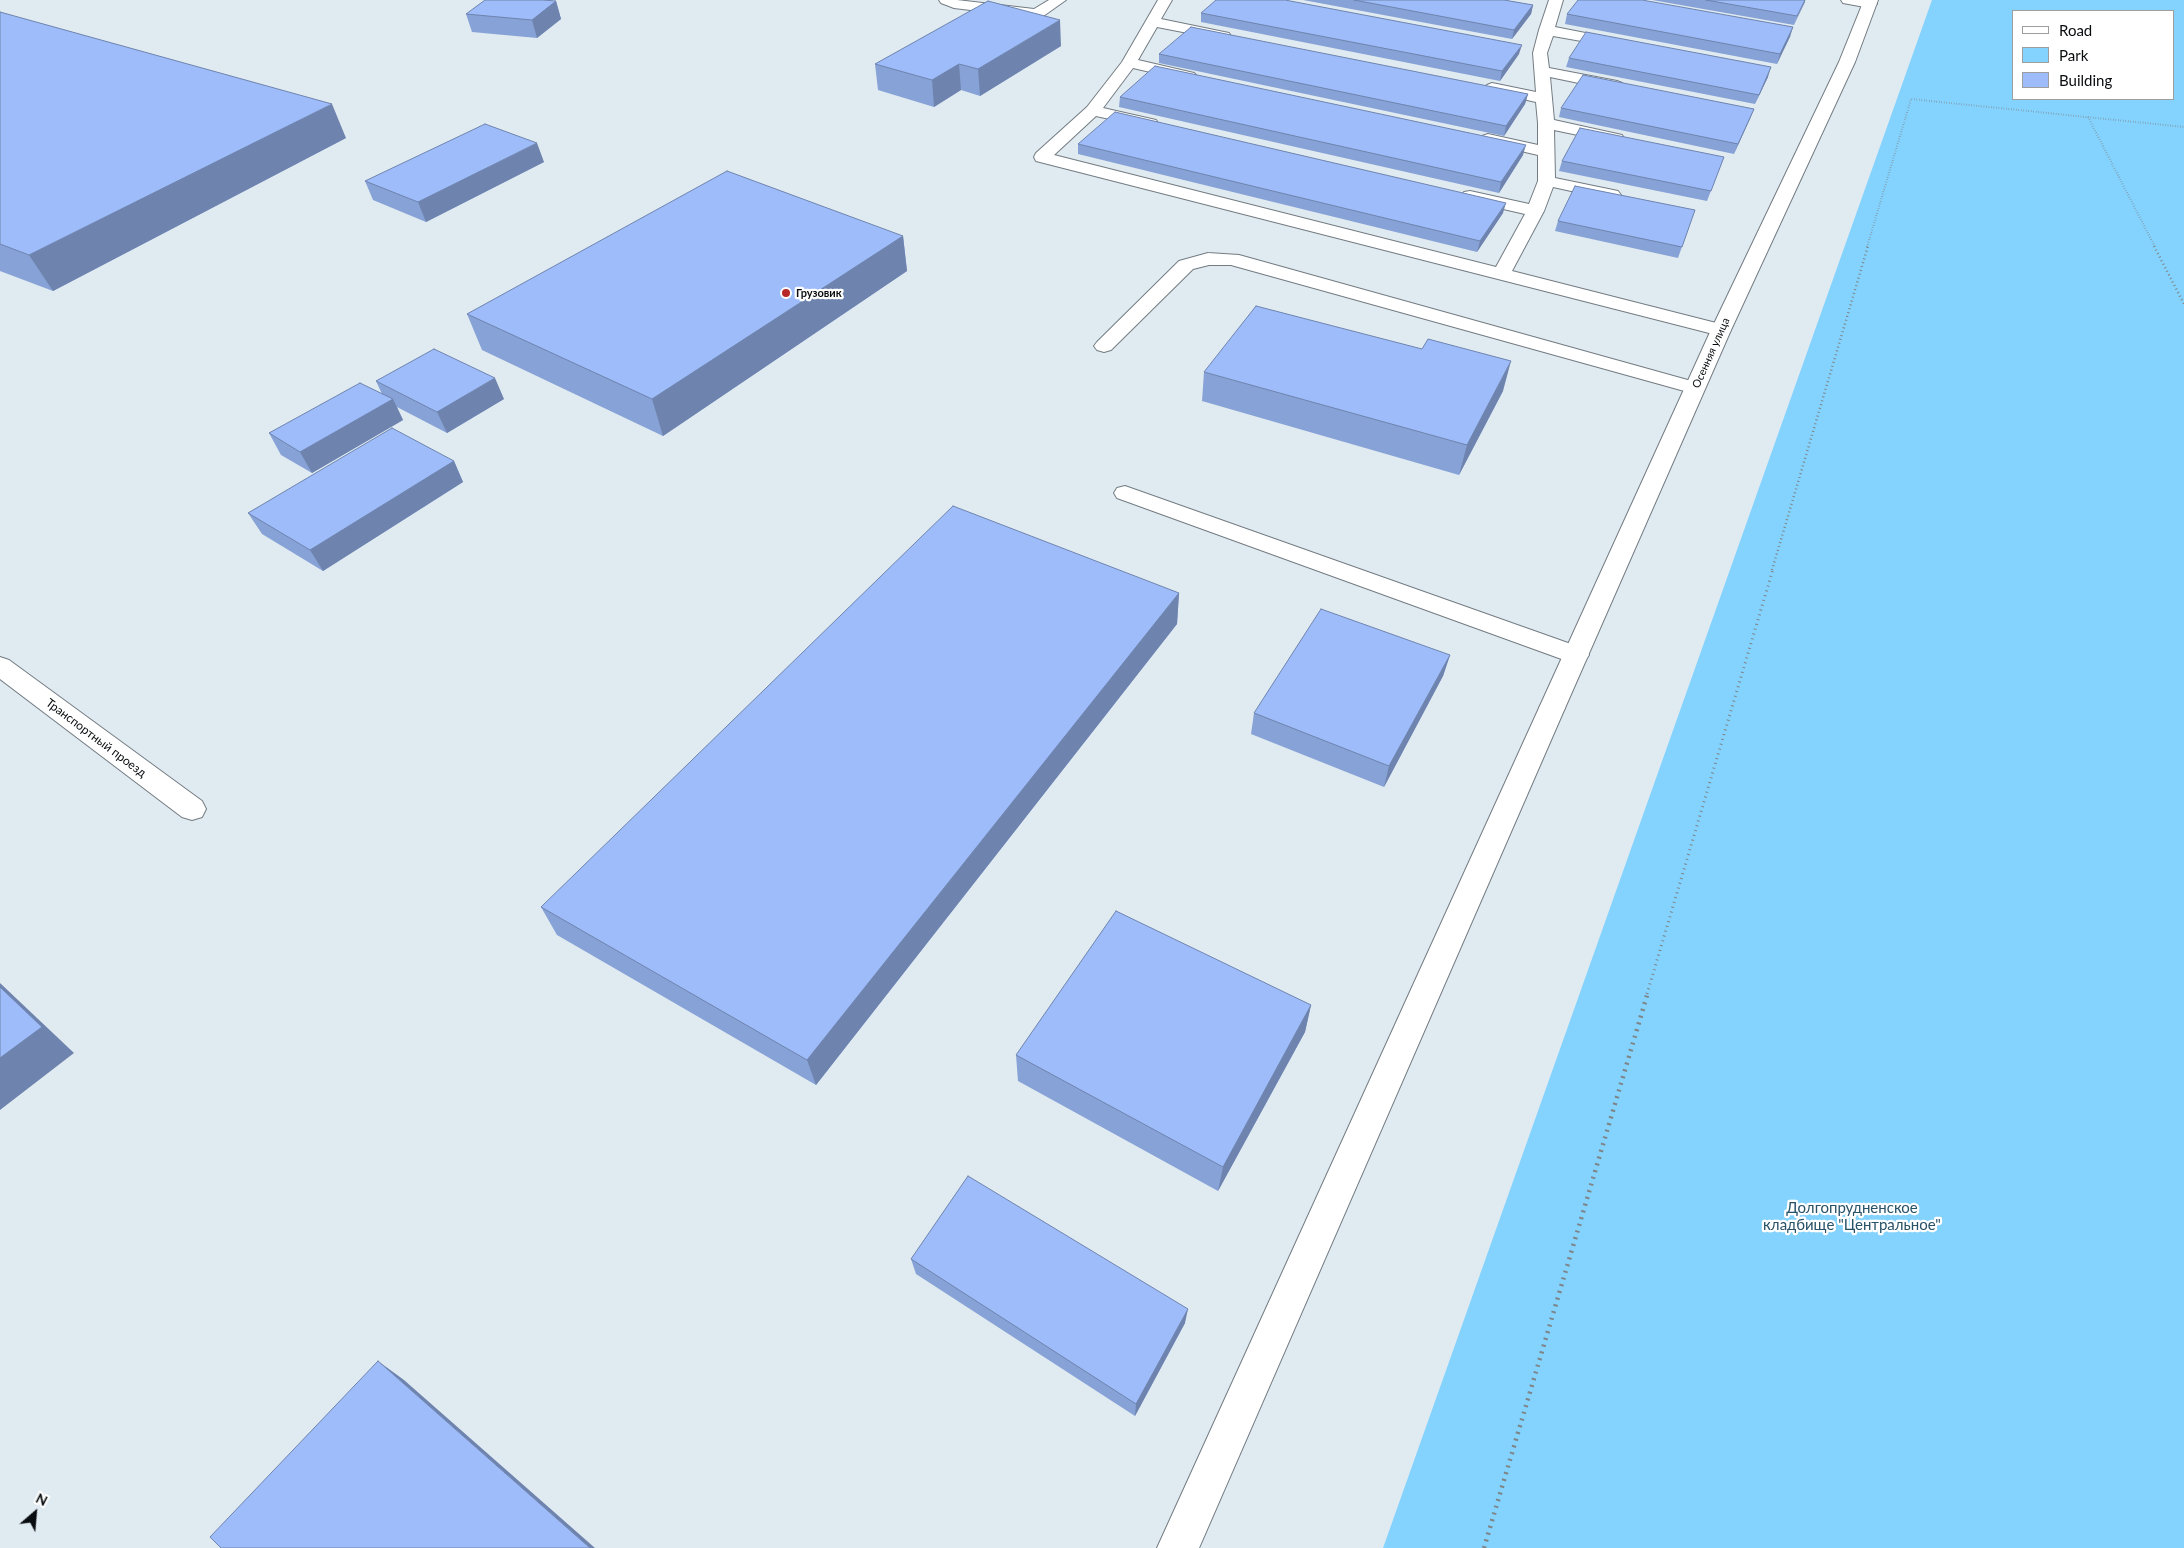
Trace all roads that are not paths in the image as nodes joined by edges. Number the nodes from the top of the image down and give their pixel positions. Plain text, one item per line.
1 (946, 0) edge
2 (1058, 0) edge
3 (1165, 0) edge
4 (1848, 0) edge
5 (1870, 2) edge
6 (1550, 6) edge
7 (1152, 22) junction
8 (1546, 30) junction
9 (1238, 39) edge
10 (1634, 46) edge
11 (1130, 63) junction
12 (1542, 71) junction
13 (1207, 80) edge
14 (1478, 86) edge
15 (1627, 88) edge
16 (1545, 99) junction
17 (1093, 110) junction
18 (1546, 123) junction
19 (1170, 127) edge
20 (1469, 135) edge
21 (1632, 142) edge
22 (1547, 152) junction
23 (1547, 181) junction
24 (1458, 193) edge
25 (1629, 199) edge
26 (1535, 211) junction
27 (1502, 273) junction
28 (1721, 330) junction
29 (1104, 346) dead end
30 (1695, 388) junction
31 (1125, 493) dead end
32 (1576, 655) junction
33 (0, 666) edge
34 (192, 809) dead end
35 (1178, 1548) edge

1 - 2 street
3 - 7 street
4 - 5 street
5 - 28 street, Осенняя улица
6 - 8 street
7 - 9 street
7 - 11 street
8 - 10 street
8 - 12 street
11 - 13 street
11 - 17 street
12 - 15 street
12 - 16 street
14 - 16 street
16 - 18 street
17 - 19 street
17 - 27 street
18 - 21 street
18 - 22 street
20 - 22 street
22 - 23 street
23 - 25 street
23 - 26 street
24 - 26 street
26 - 27 street
27 - 28 street
28 - 30 street, Осенняя улица
29 - 30 street
30 - 32 street, Осенняя улица
31 - 32 street
32 - 35 street, Осенняя улица
33 - 34 street, Транспортный проезд

